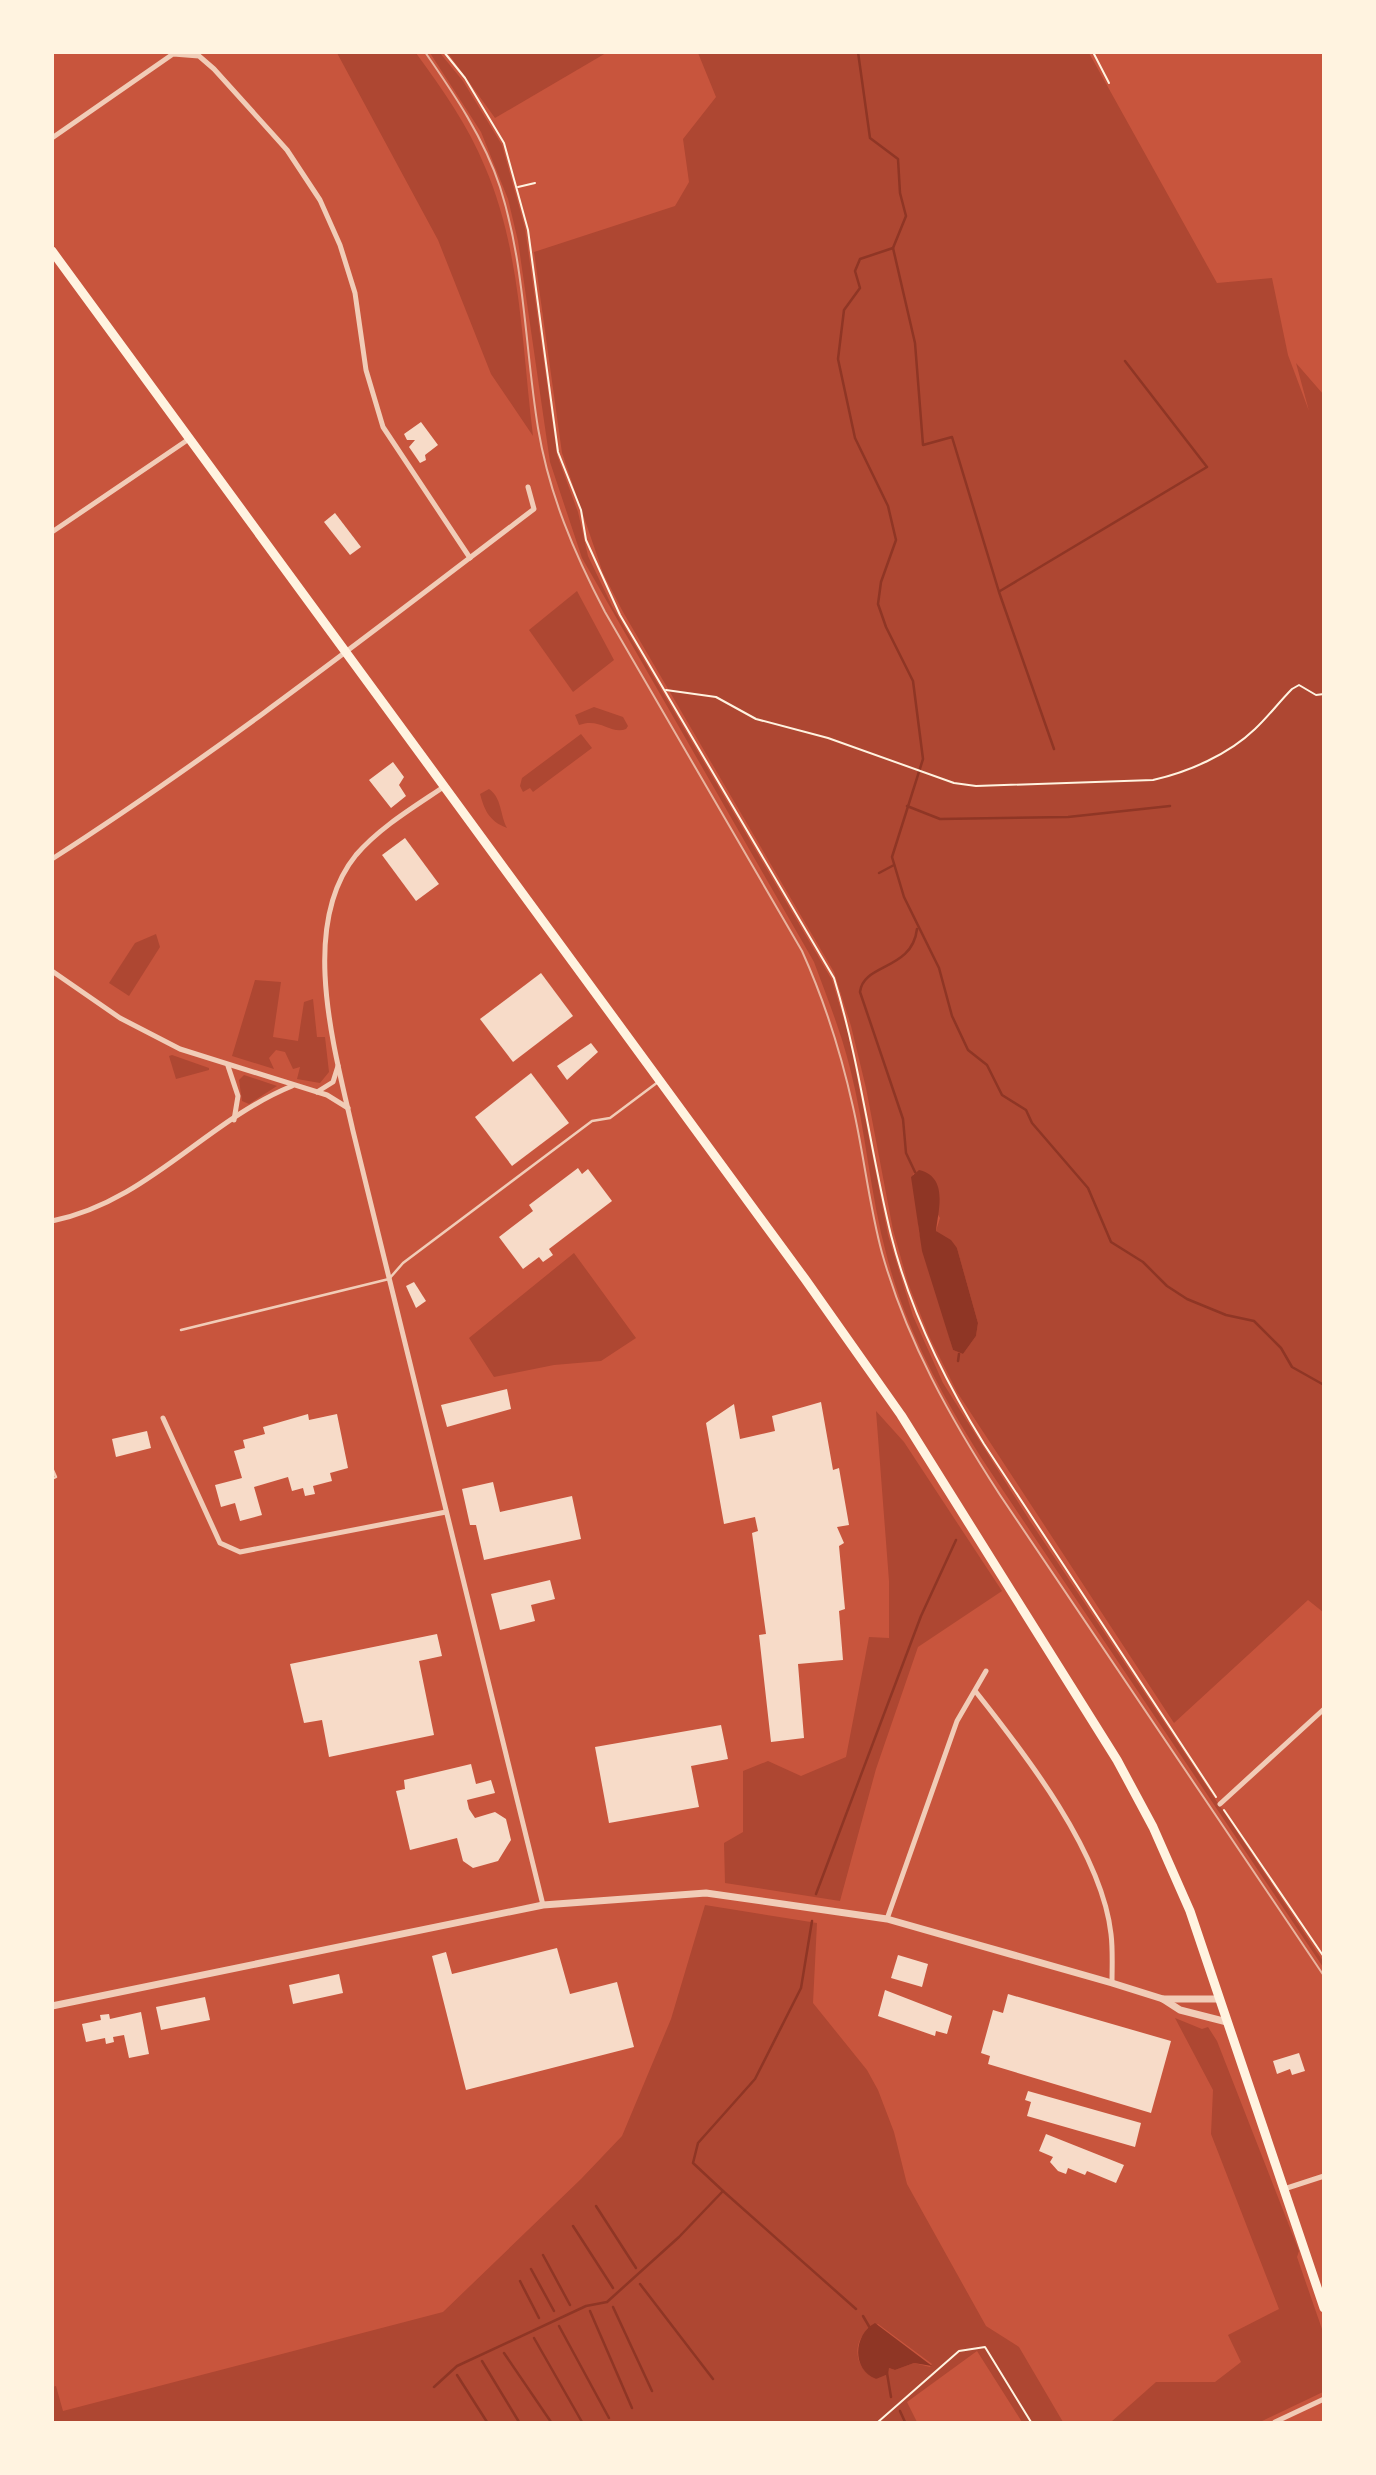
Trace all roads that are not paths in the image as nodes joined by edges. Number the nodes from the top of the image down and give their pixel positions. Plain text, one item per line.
1 (183, 53) edge
2 (52, 138) edge
3 (52, 251) edge
4 (189, 439) junction
5 (528, 486) dead end
6 (52, 533) edge
7 (470, 558) junction
8 (345, 652) junction
9 (445, 786) junction
10 (52, 859) edge
11 (52, 971) edge
12 (228, 1066) junction
13 (338, 1066) junction
14 (662, 1080) junction
15 (293, 1086) junction
16 (317, 1093) junction
17 (348, 1108) junction
18 (234, 1120) junction
19 (52, 1221) edge
20 (389, 1279) junction
21 (181, 1330) dead end
22 (163, 1418) dead end
23 (52, 1468) edge
24 (52, 1479) edge
25 (446, 1512) junction
26 (986, 1671) dead end
27 (976, 1692) junction
28 (1324, 1709) edge
29 (1220, 1804) road end
30 (542, 1905) junction
31 (887, 1919) junction
32 (1112, 1983) junction
33 (1163, 1999) junction
34 (1220, 2000) junction
35 (52, 2006) edge
36 (1228, 2024) junction
37 (1324, 2176) edge
38 (1284, 2189) junction
39 (1324, 2308) edge
40 (1324, 2399) edge
41 (1275, 2423) edge

1 - 2 street
1 - 7 street
3 - 4 main road
4 - 6 street
4 - 8 main road
5 - 7 street
7 - 8 street
8 - 9 main road
8 - 10 street
9 - 13 street
9 - 14 main road
11 - 12 street
12 - 15 street
12 - 18 street
13 - 16 street
13 - 17 street
14 - 20 lane
14 - 34 main road
15 - 16 street
15 - 18 street
16 - 17 street
17 - 20 street
18 - 19 street
20 - 21 lane
20 - 25 street
22 - 25 street
23 - 24 lane
25 - 30 street
26 - 27 street
27 - 31 street
27 - 32 street
28 - 29 street
30 - 31 street
30 - 35 street
31 - 32 street
32 - 33 street
33 - 34 street
33 - 36 street
34 - 36 main road
36 - 38 main road
37 - 38 street
38 - 39 main road
40 - 41 street

